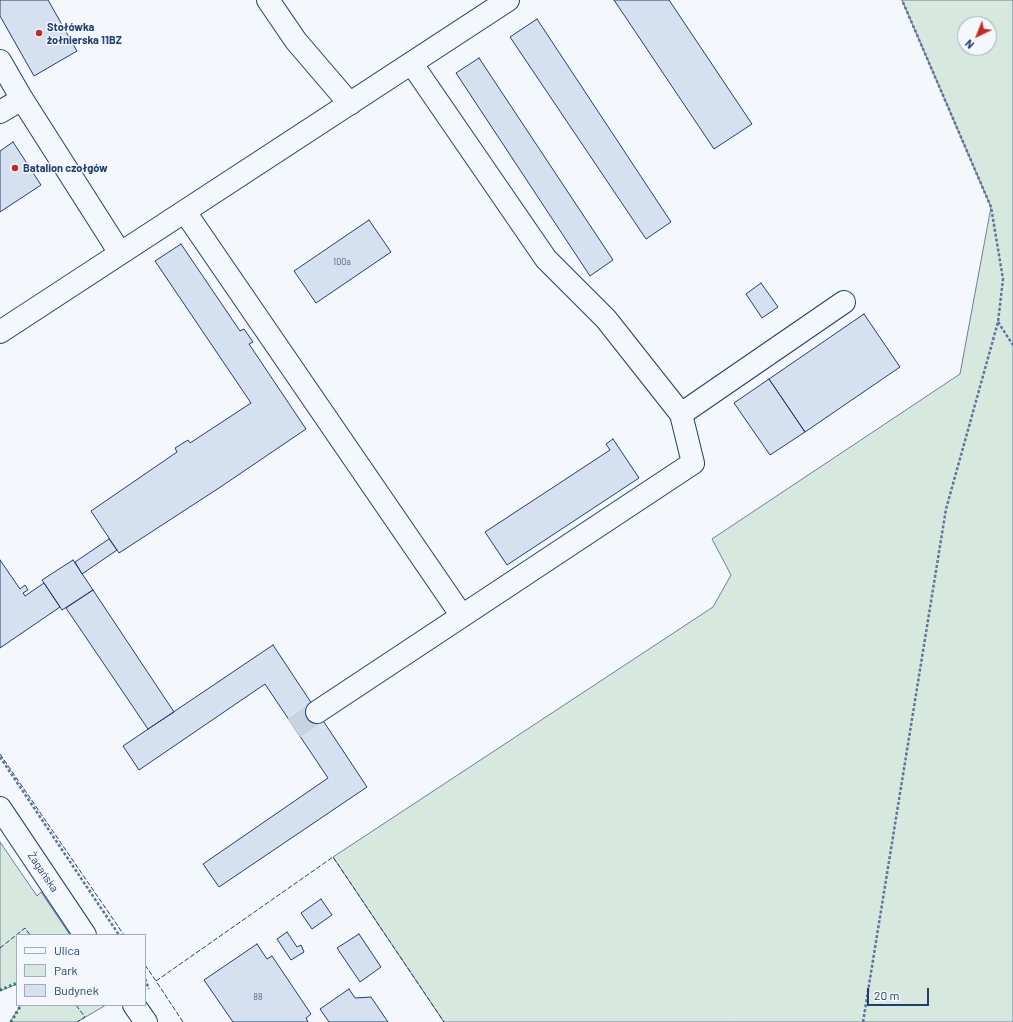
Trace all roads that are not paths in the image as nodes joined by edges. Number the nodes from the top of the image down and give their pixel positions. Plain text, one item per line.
1 (268, 0) edge
2 (508, 0) edge
3 (0, 61) edge
4 (412, 64) junction
5 (22, 98) junction
6 (350, 104) junction
7 (0, 112) edge
8 (185, 212) junction
9 (120, 253) junction
10 (844, 302) dead end
11 (0, 332) edge
12 (681, 414) junction
13 (462, 616) junction
14 (318, 712) tunnel mouth
15 (0, 808) edge
16 (84, 934) edge
17 (135, 1006) edge
18 (146, 1022) edge

1 - 6 main road
2 - 4 main road
3 - 5 main road
4 - 6 main road
4 - 12 main road
5 - 7 main road
5 - 9 main road
6 - 8 main road
8 - 9 main road
8 - 13 main road
9 - 11 main road
10 - 12 main road
12 - 13 main road
13 - 14 main road
15 - 16 main road, Żagańska
17 - 18 main road

